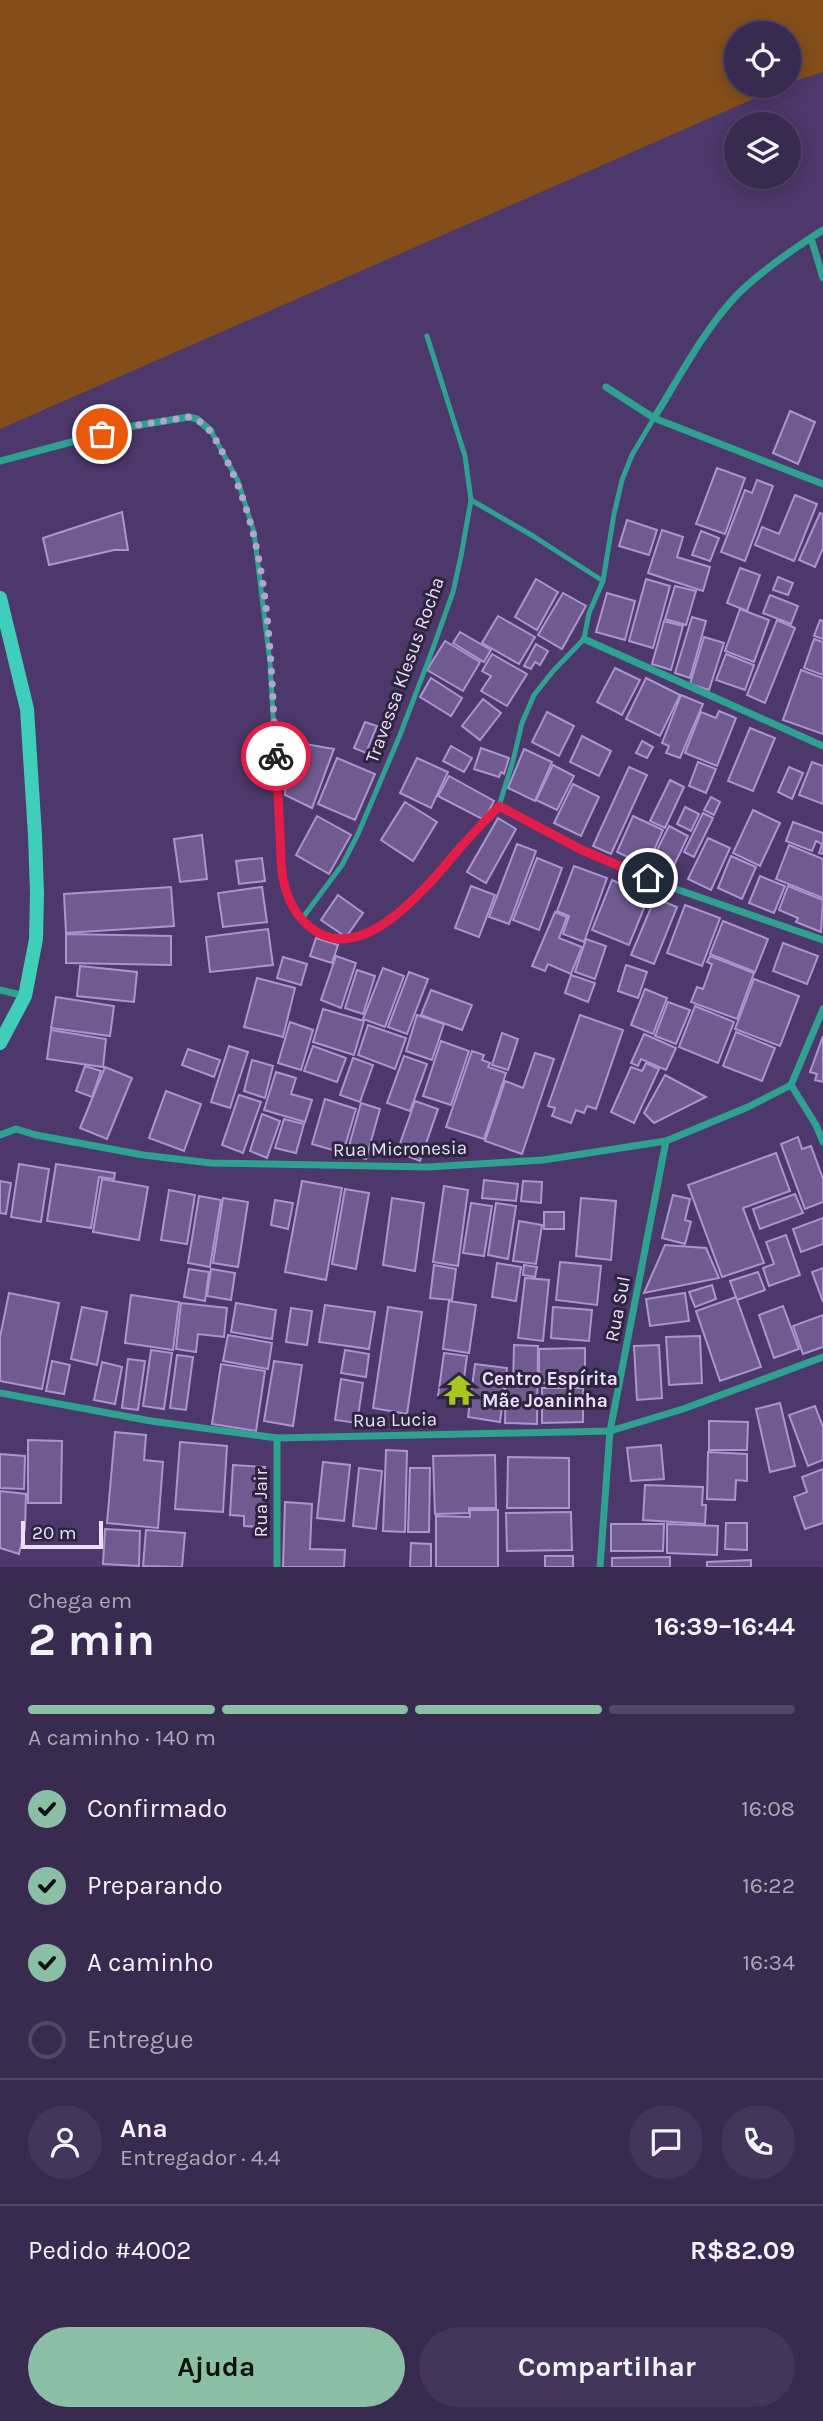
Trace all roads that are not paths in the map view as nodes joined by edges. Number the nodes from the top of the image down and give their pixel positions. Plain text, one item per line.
1 (823, 230) edge
2 (811, 238) junction
3 (823, 278) edge
4 (427, 336) dead end
5 (606, 387) dead end
6 (654, 418) junction
7 (211, 431) joint
8 (0, 461) edge
9 (823, 484) edge
10 (471, 500) junction
11 (603, 581) junction
12 (0, 598) edge
13 (584, 639) junction
14 (823, 746) edge
15 (499, 806) junction
16 (301, 920) junction
17 (823, 940) edge
18 (0, 990) edge
19 (25, 996) junction
20 (823, 1009) edge
21 (0, 1043) edge
22 (791, 1085) junction
23 (820, 1123) edge
24 (0, 1135) edge
25 (666, 1141) junction
26 (823, 1142) edge
27 (823, 1357) edge
28 (0, 1393) edge
29 (610, 1431) junction
30 (277, 1438) junction
31 (277, 1567) edge
32 (600, 1567) edge

1 - 2 street
2 - 3 street
2 - 6 street
4 - 10 lane, Travessa Klesus Rocha
5 - 6 street
6 - 9 street
6 - 11 lane
7 - 8 street
7 - 16 lane
10 - 11 lane
10 - 16 lane, Travessa Klesus Rocha
11 - 13 lane
12 - 19 main road
13 - 14 street
13 - 15 lane
15 - 16 lane
15 - 17 street
18 - 19 street
19 - 21 main road
20 - 22 street
22 - 23 street
22 - 25 street, Rua Micronesia
23 - 26 street
24 - 25 street, Rua Micronesia
25 - 29 street, Rua Sul
27 - 29 street, Rua Lucia
28 - 30 street, Rua Lucia
29 - 30 street, Rua Lucia
29 - 32 street, Rua Sul
30 - 31 street, Rua Jair

